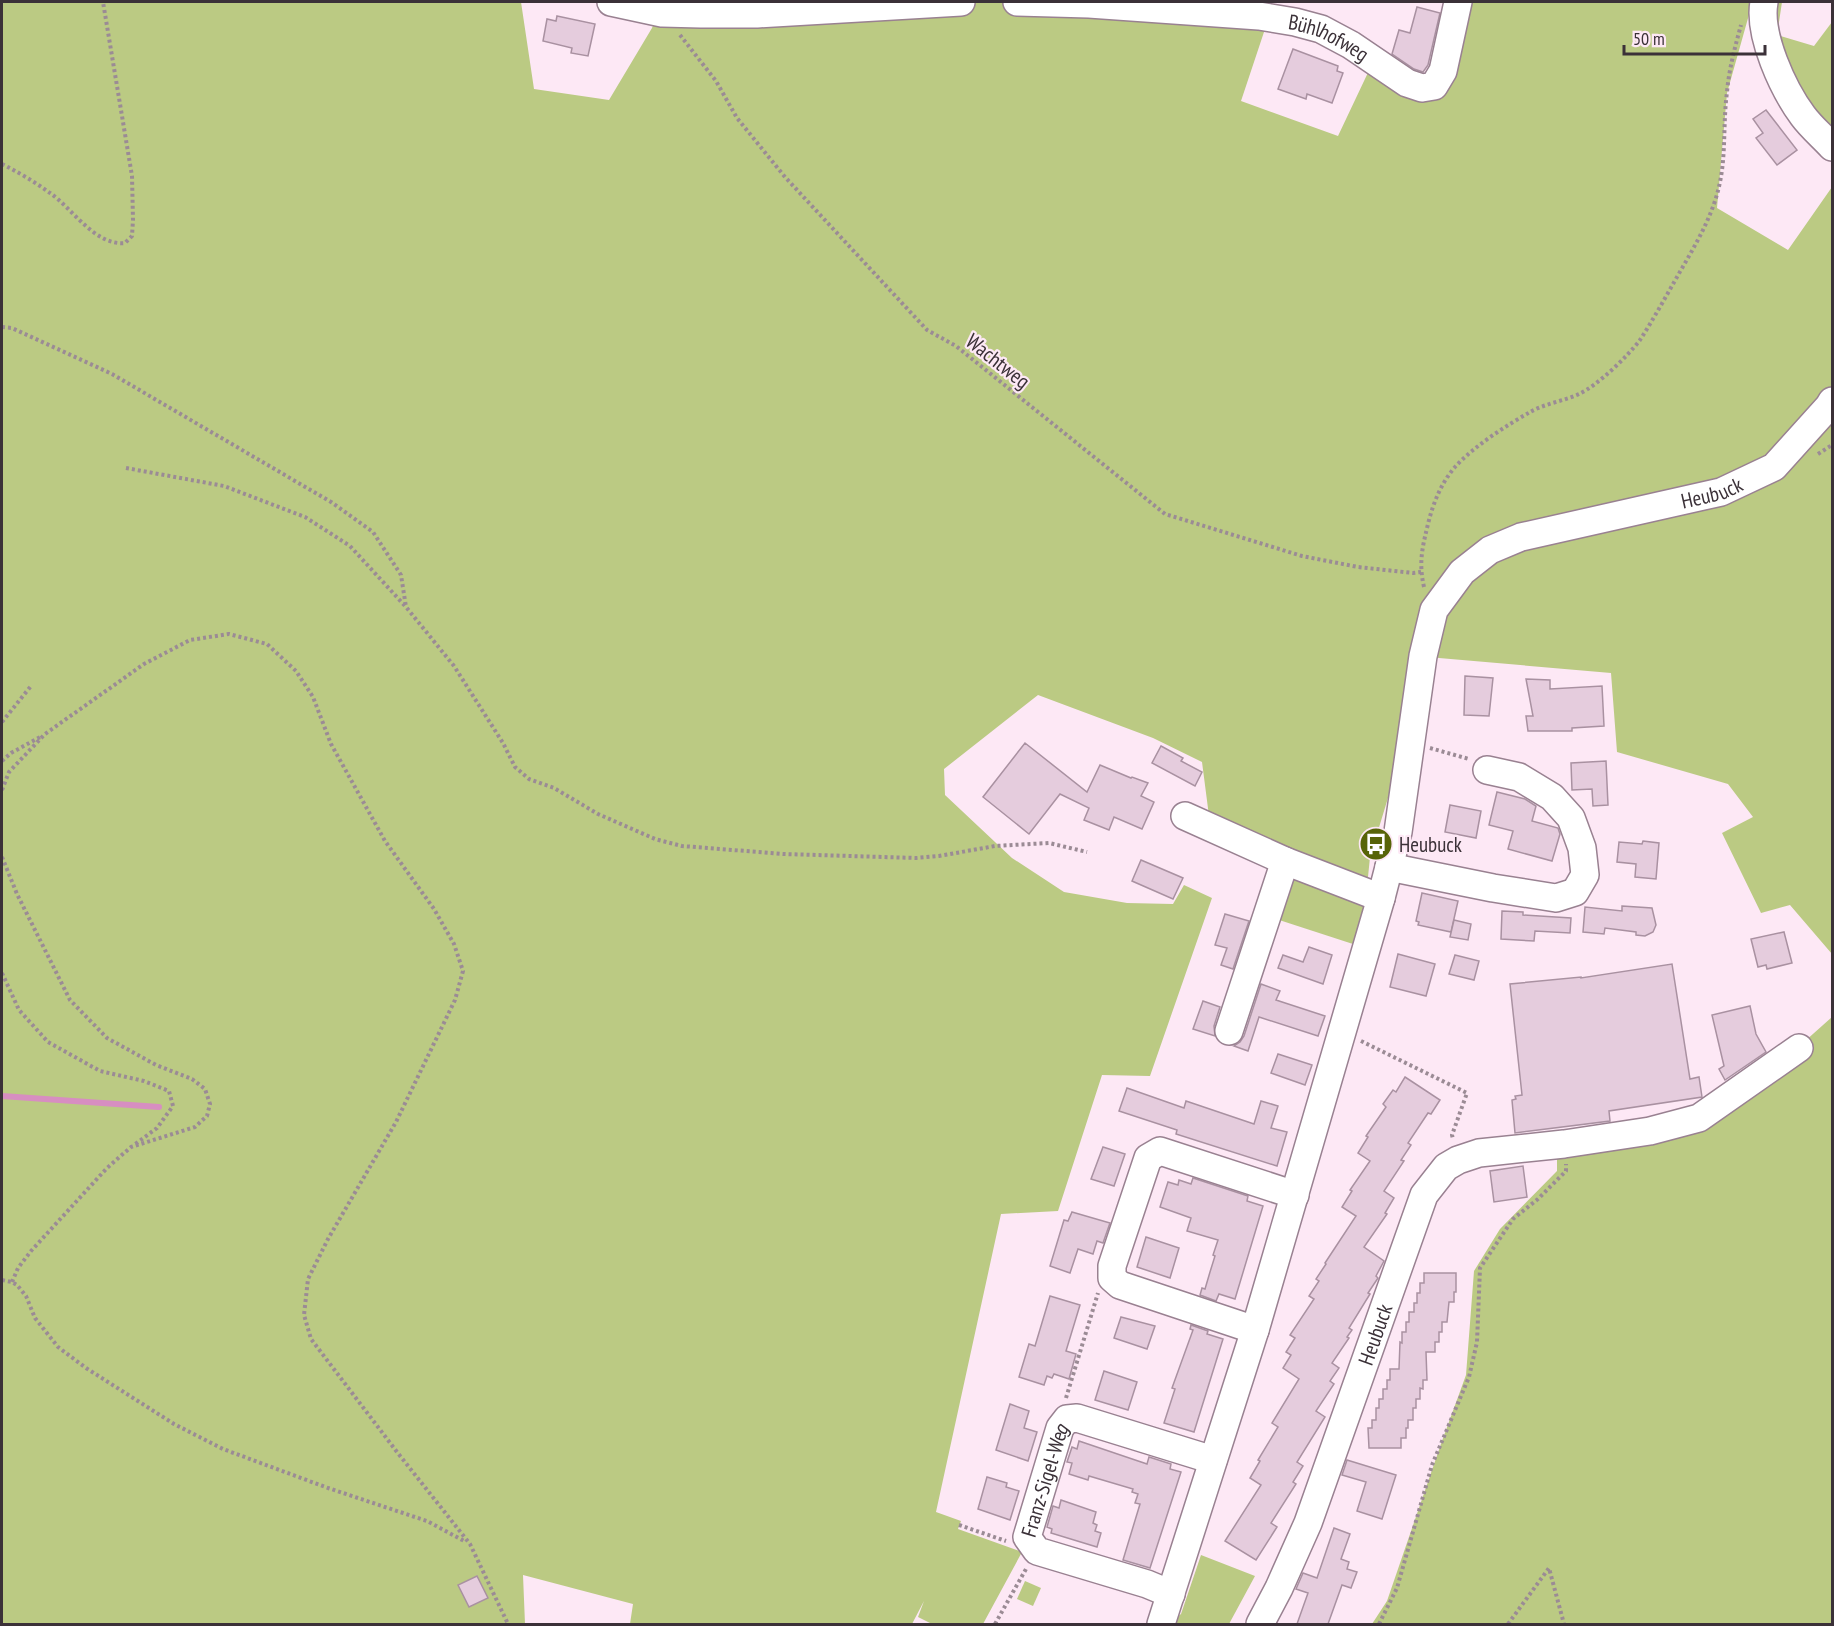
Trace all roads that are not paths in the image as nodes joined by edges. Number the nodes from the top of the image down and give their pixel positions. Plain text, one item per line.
1 (611, 2) edge
2 (961, 2) edge
3 (1017, 2) edge
4 (1458, 2) edge
5 (1753, 9) edge
6 (1833, 147) edge
7 (1833, 401) edge
8 (1487, 770) road end
9 (1185, 816) dead end
10 (1285, 861) junction
11 (1389, 867) junction
12 (1381, 898) junction
13 (1229, 1031) dead end
14 (1799, 1048) dead end
15 (1295, 1195) junction
16 (1255, 1330) junction
17 (1213, 1460) junction
18 (1171, 1594) junction
19 (1161, 1624) edge
20 (1260, 1624) edge

1 - 2 street
3 - 4 street, Bühlhofweg
5 - 6 street
7 - 11 street, Heubuck
8 - 11 street
9 - 10 street
10 - 12 street
10 - 13 street
11 - 12 street, Heubuck
12 - 15 street, Heubuck
14 - 20 street, Heubuck
15 - 16 street, Heubuck
15 - 16 street
16 - 17 street, Heubuck
17 - 18 street, Heubuck
17 - 18 street, Franz-Sigel-Weg
18 - 19 street, Heubuck

